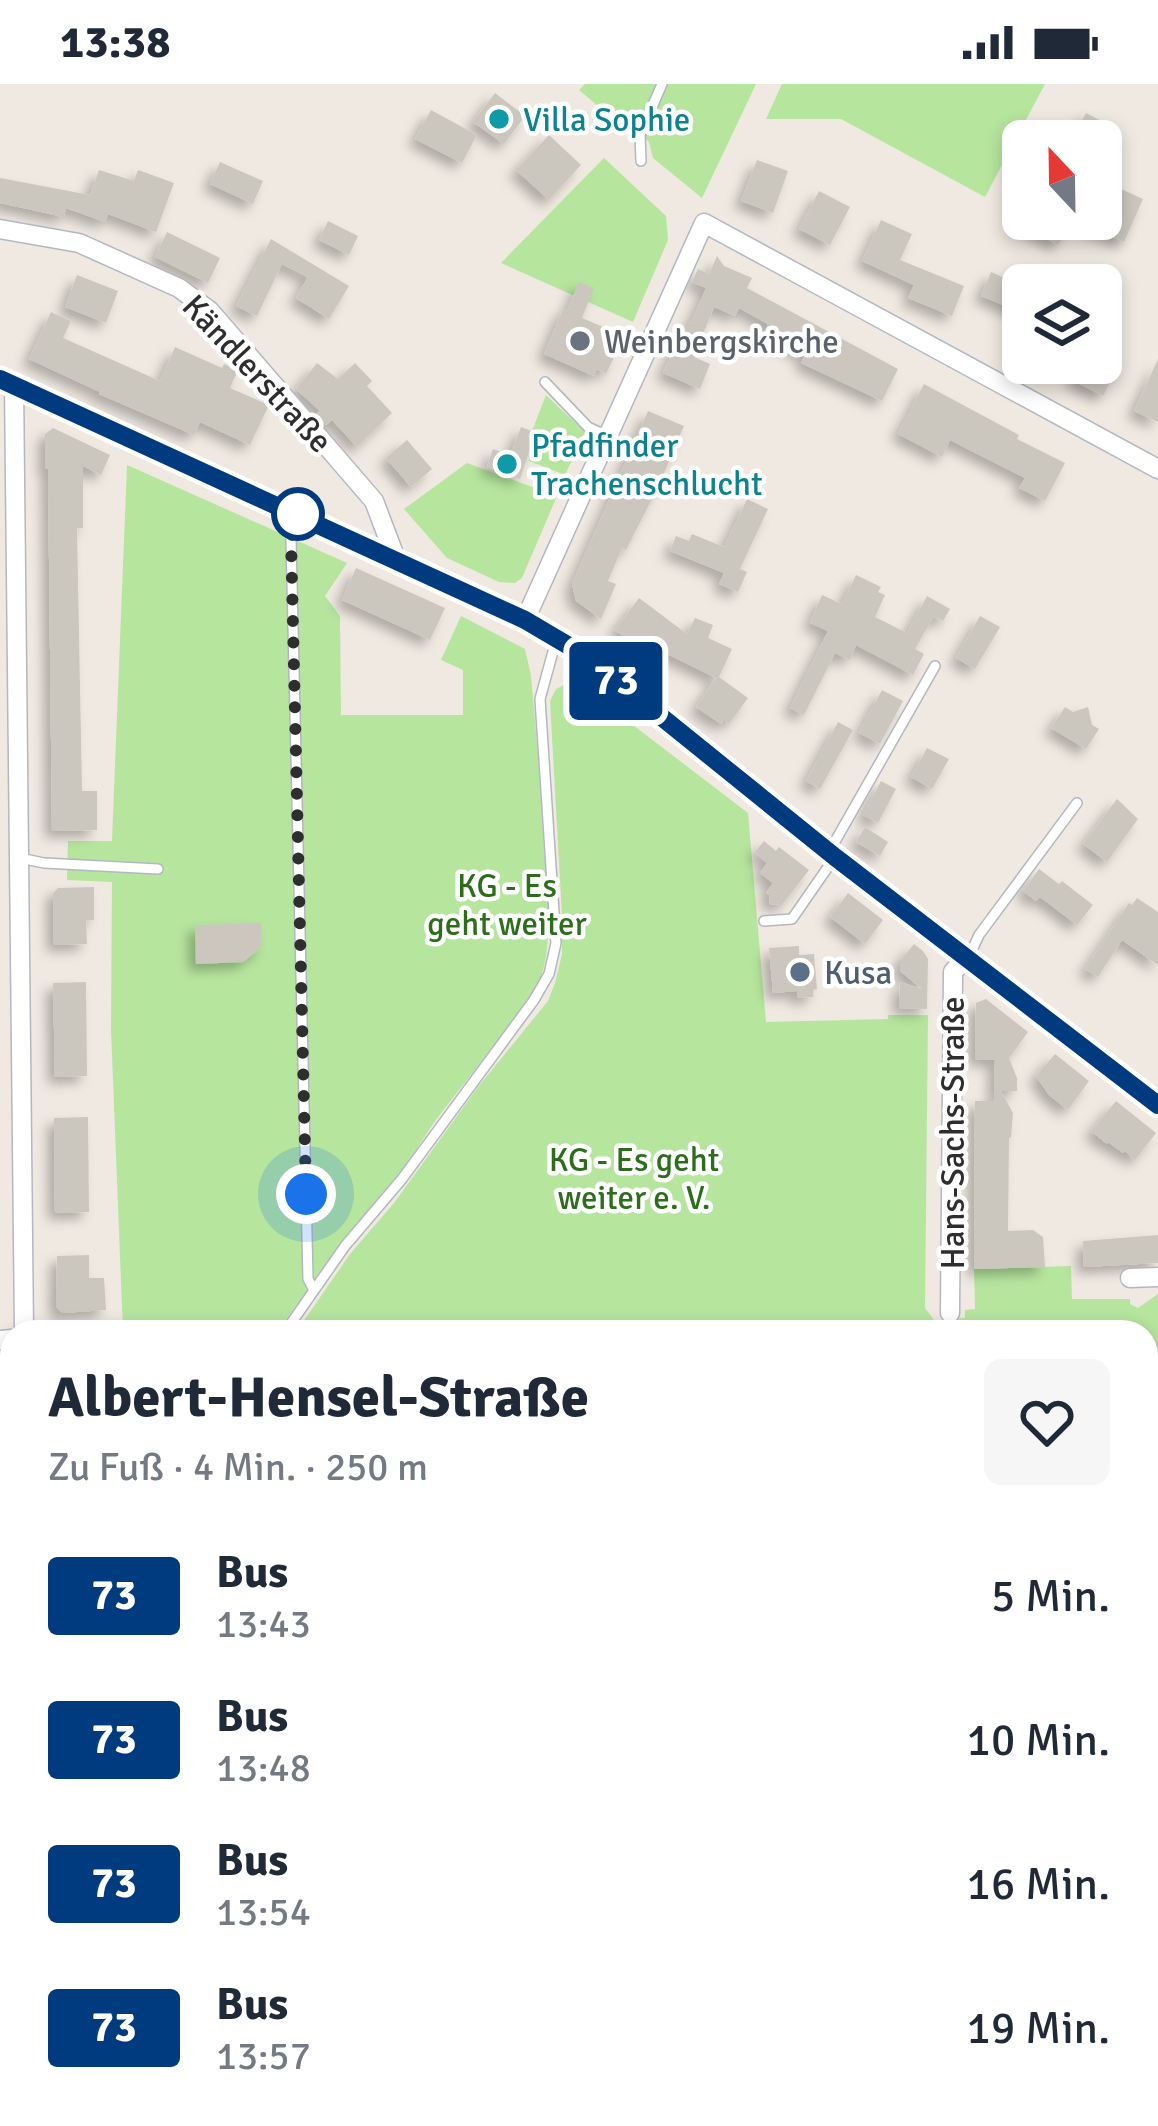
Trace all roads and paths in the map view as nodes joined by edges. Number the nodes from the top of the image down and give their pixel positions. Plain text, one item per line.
1 (662, 84) edge
2 (641, 161) dead end
3 (0, 230) edge
4 (7, 381) edge
5 (544, 382) dead end
6 (607, 436) junction
7 (1158, 470) edge
8 (298, 514) junction
9 (396, 559) junction
10 (525, 620) junction
11 (557, 638) junction
12 (935, 666) dead end
13 (1077, 803) dead end
14 (832, 854) junction
15 (10, 859) edge
16 (158, 869) dead end
17 (764, 921) dead end
18 (967, 958) junction
19 (1158, 1105) edge
20 (1158, 1277) edge
21 (1130, 1278) dead end
22 (314, 1290) junction
23 (950, 1312) dead end
24 (24, 1320) edge
25 (293, 1320) edge

1 - 2 lane
3 - 9 street, Kändlerstraße
4 - 8 street
4 - 15 street
5 - 6 lane
6 - 7 street
6 - 10 street
8 - 9 street
8 - 22 lane
9 - 10 street
10 - 11 street
11 - 14 street
11 - 22 lane
12 - 14 lane
13 - 18 lane
14 - 17 lane
14 - 18 street
15 - 16 lane
15 - 24 street
18 - 19 street
18 - 23 street, Hans-Sachs-Straße
20 - 21 street
22 - 25 lane

